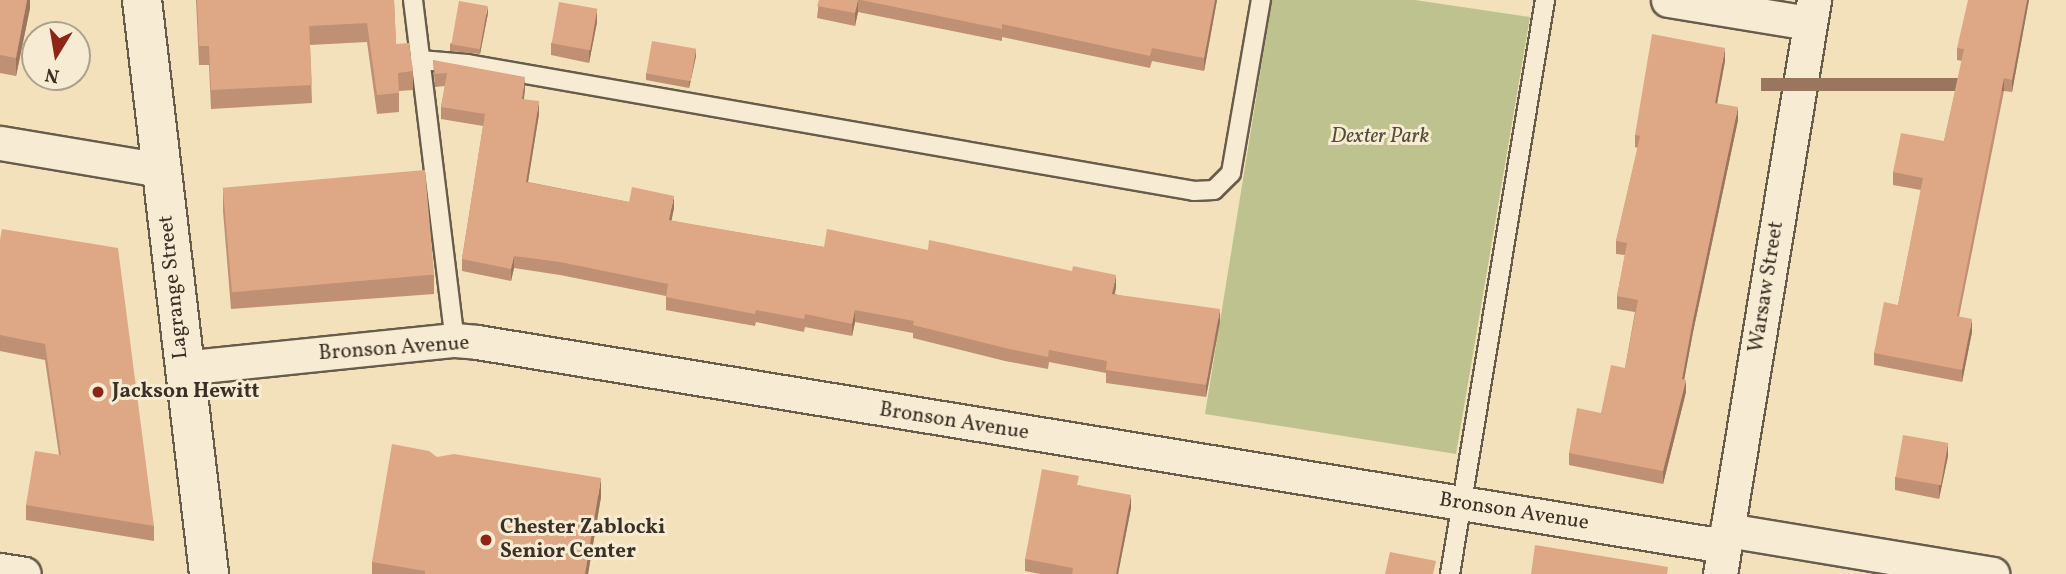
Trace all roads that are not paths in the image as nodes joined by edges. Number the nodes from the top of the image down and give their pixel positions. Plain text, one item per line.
1 (142, 0) edge
2 (412, 0) edge
3 (1261, 0) edge
4 (1545, 0) edge
5 (1668, 0) edge
6 (1812, 12) edge
7 (420, 61) junction
8 (0, 143) edge
9 (161, 170) junction
10 (455, 340) junction
11 (182, 368) junction
12 (1462, 503) junction
13 (1724, 550) edge
14 (0, 570) edge
15 (24, 574) edge
16 (209, 574) edge
17 (1450, 574) edge
18 (1992, 574) edge

1 - 9 main road, Lagrange Street
2 - 7 lane
3 - 7 lane
4 - 12 lane
5 - 6 street
6 - 13 street, Warsaw Street
7 - 10 lane
8 - 9 street
9 - 11 main road, Lagrange Street
10 - 11 street, Bronson Avenue
10 - 12 street, Bronson Avenue
11 - 16 main road, Lagrange Street
12 - 13 street, Bronson Avenue
12 - 17 lane
13 - 18 street, Bronson Avenue
14 - 15 street

